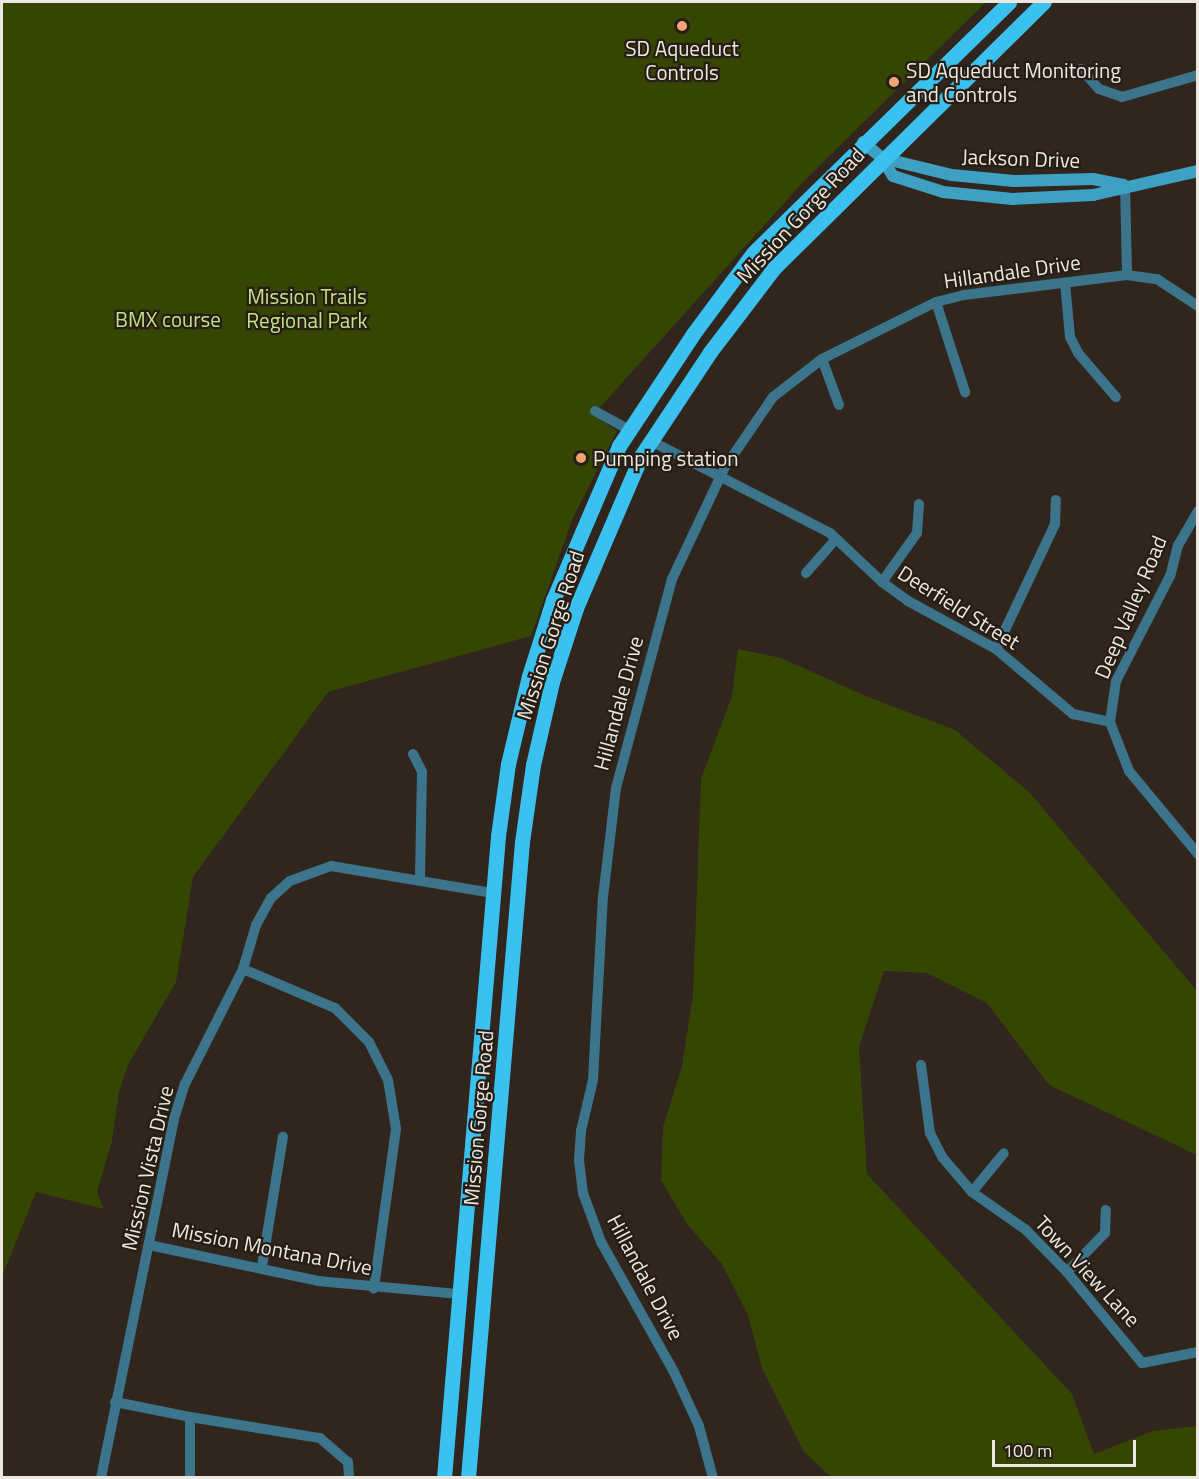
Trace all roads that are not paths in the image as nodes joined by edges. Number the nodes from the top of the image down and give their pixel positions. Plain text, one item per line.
1 (1009, 2) edge
2 (1044, 2) edge
3 (1081, 69) dead end
4 (1197, 75) edge
5 (863, 142) junction
6 (882, 158) junction
7 (1197, 171) edge
8 (1125, 185) junction
9 (1127, 275) junction
10 (1065, 283) junction
11 (936, 302) junction
12 (1197, 306) edge
13 (822, 359) junction
14 (965, 392) dead end
15 (1116, 397) dead end
16 (840, 405) dead end
17 (595, 411) dead end
18 (629, 430) junction
19 (651, 441) junction
20 (719, 477) junction
21 (1056, 500) dead end
22 (919, 504) dead end
23 (1197, 511) edge
24 (1188, 526) junction
25 (1197, 532) edge
26 (835, 540) junction
27 (806, 573) dead end
28 (882, 582) junction
29 (996, 649) junction
30 (1110, 722) junction
31 (413, 754) dead end
32 (1197, 854) edge
33 (420, 878) junction
34 (492, 893) junction
35 (243, 969) junction
36 (921, 1065) dead end
37 (283, 1137) dead end
38 (1004, 1153) dead end
39 (972, 1192) junction
40 (1106, 1210) dead end
41 (149, 1245) junction
42 (262, 1266) junction
43 (1067, 1272) junction
44 (374, 1288) junction
45 (459, 1294) junction
46 (1197, 1352) edge
47 (115, 1402) junction
48 (190, 1417) junction
49 (101, 1478) edge
50 (190, 1478) edge
51 (349, 1478) edge
52 (444, 1478) edge
53 (468, 1478) edge
54 (713, 1478) edge

1 - 5 main road, Mission Gorge Road
2 - 6 main road, Mission Gorge Road
3 - 4 street
5 - 6 main road, Jackson Drive
5 - 18 main road, Mission Gorge Road
6 - 8 main road, Jackson Drive
6 - 8 main road, Jackson Drive
6 - 19 main road, Mission Gorge Road
7 - 8 main road, Jackson Drive
8 - 9 street
9 - 10 street, Hillandale Drive
9 - 12 street, Hillandale Drive
10 - 11 street, Hillandale Drive
10 - 15 street
11 - 13 street, Hillandale Drive
11 - 14 street
13 - 16 street
13 - 20 street, Hillandale Drive
17 - 18 street
18 - 34 main road, Mission Gorge Road
19 - 20 street, Deerfield Street
19 - 53 main road, Mission Gorge Road
20 - 26 street, Deerfield Street
20 - 54 street, Hillandale Drive
21 - 29 street
22 - 28 street
23 - 24 street, Deep Valley Road
24 - 25 street
24 - 30 street, Deep Valley Road
26 - 27 street
26 - 28 street, Deerfield Street
28 - 29 street, Deerfield Street
29 - 30 street, Deerfield Street
30 - 32 street
31 - 33 street
33 - 34 street, Mission Vista Drive
33 - 35 street, Mission Vista Drive
34 - 45 main road, Mission Gorge Road
35 - 41 street, Mission Vista Drive
35 - 44 street
36 - 39 street, Town View Lane
37 - 42 street
38 - 39 street
39 - 43 street, Town View Lane
40 - 43 street
41 - 42 street, Mission Montana Drive
41 - 47 street, Mission Vista Drive
42 - 44 street, Mission Montana Drive
43 - 46 street, Town View Lane
44 - 45 street, Mission Montana Drive
45 - 52 main road, Mission Gorge Road
47 - 48 street
47 - 49 street, Mission Vista Drive
48 - 50 street
48 - 51 street

